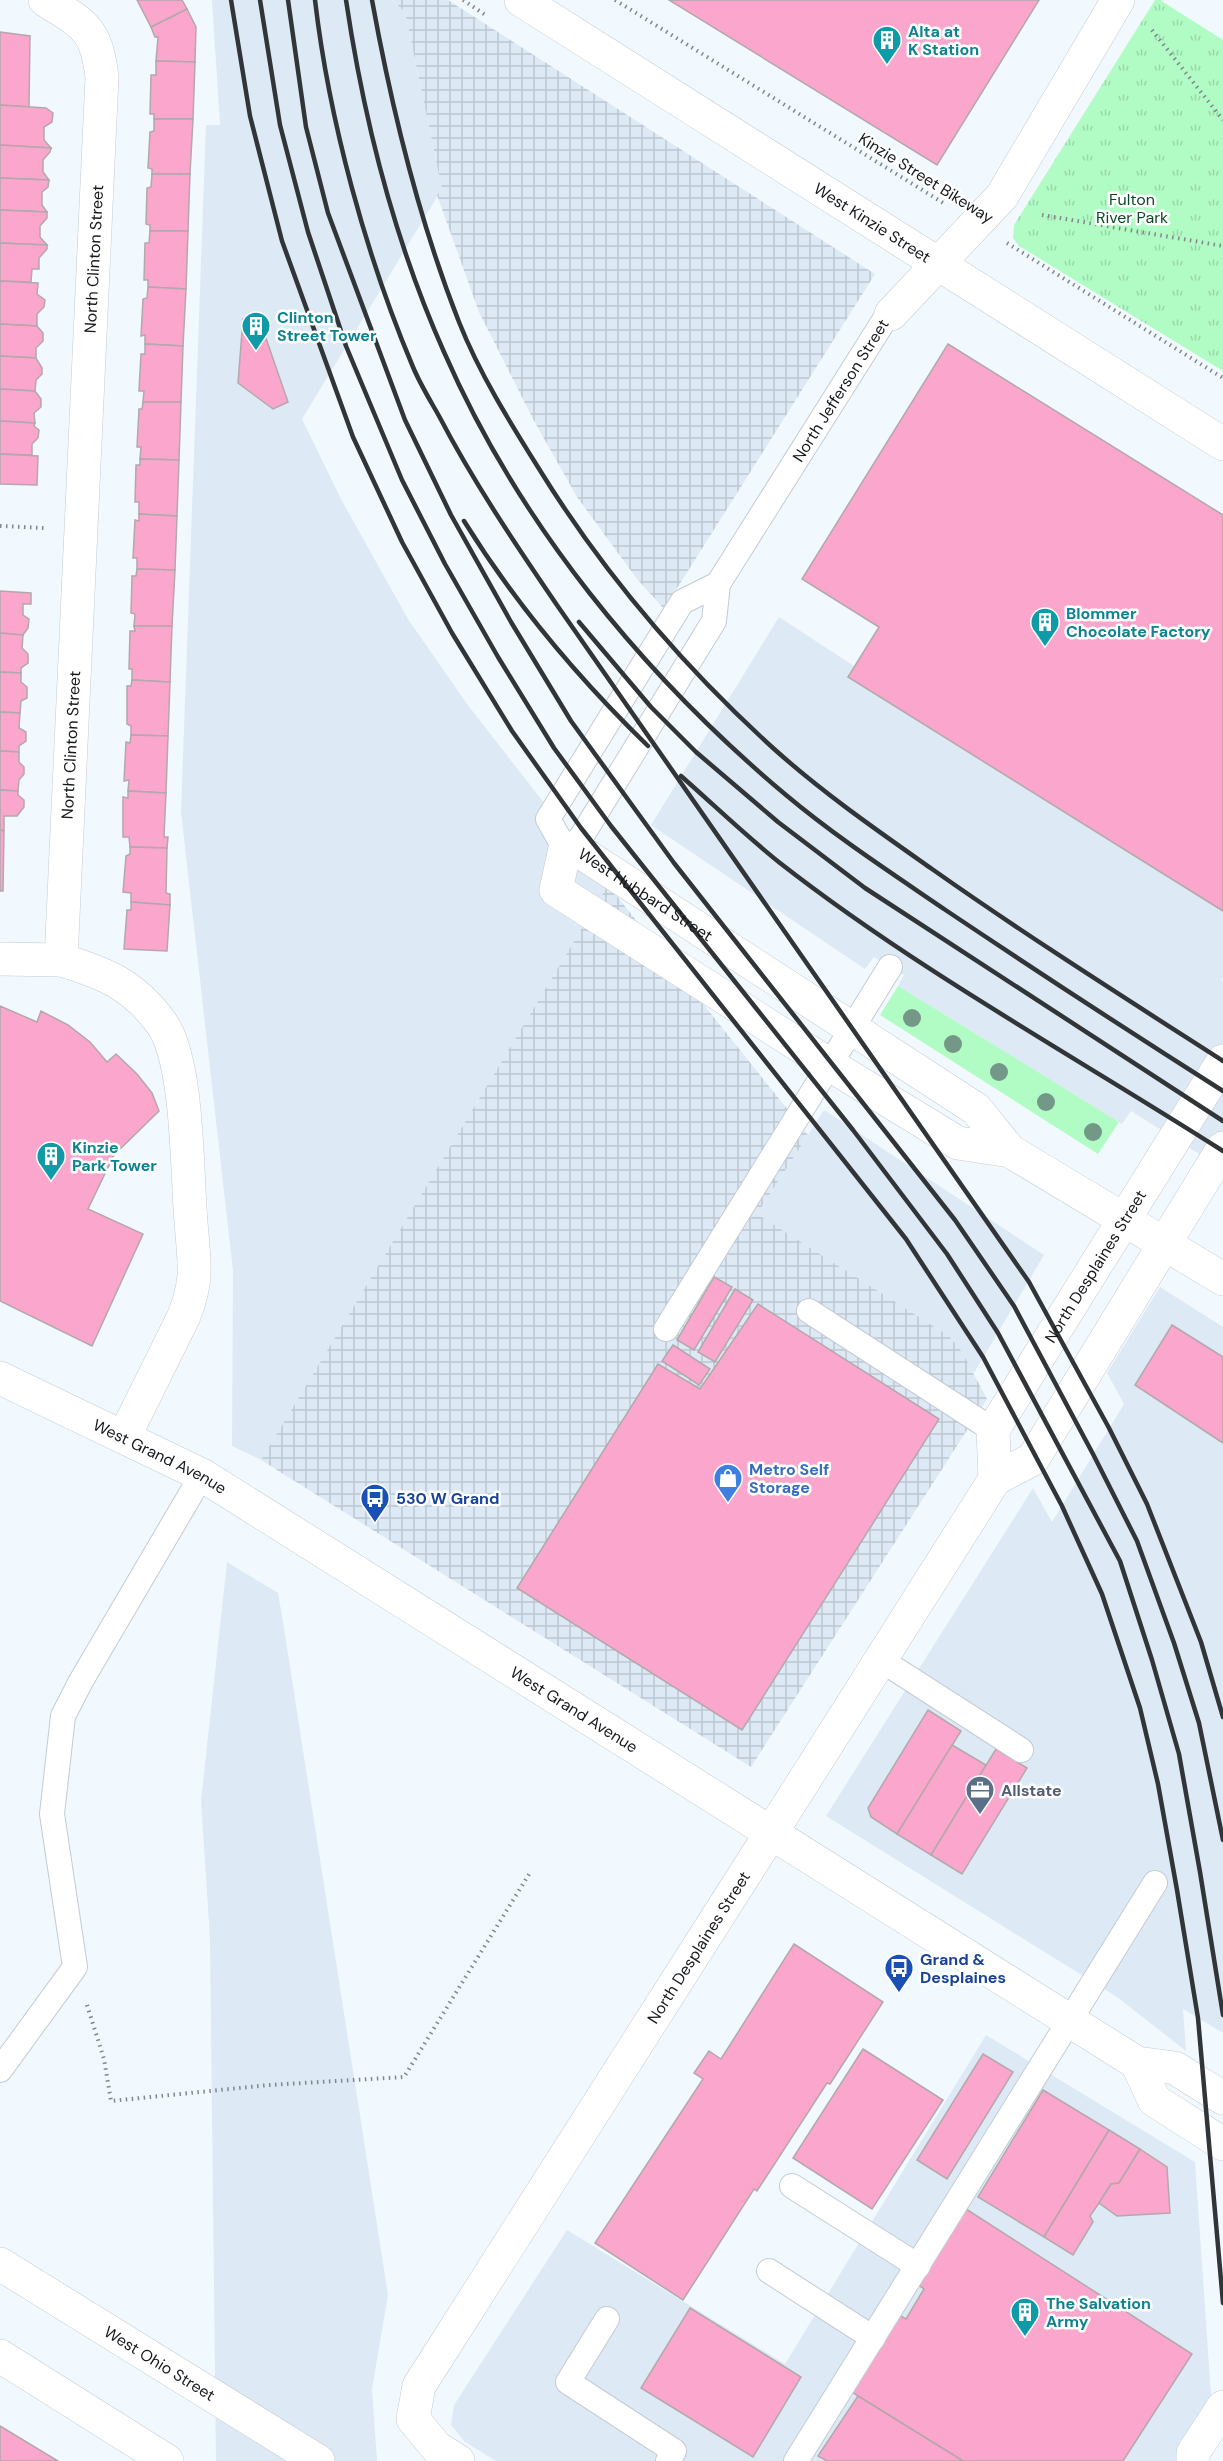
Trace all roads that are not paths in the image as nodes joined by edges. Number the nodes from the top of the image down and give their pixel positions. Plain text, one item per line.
1 (45, 0) edge
2 (521, 0) edge
3 (1118, 0) edge
4 (939, 264) junction
5 (891, 314) joint
6 (1223, 444) edge
7 (718, 584) junction
8 (565, 849) junction
9 (0, 959) edge
10 (61, 960) junction
11 (891, 968) dead end
12 (853, 1029) junction
13 (1223, 1061) edge
14 (830, 1065) junction
15 (1223, 1148) edge
16 (1010, 1152) junction
17 (1125, 1220) junction
18 (1164, 1244) junction
19 (1223, 1280) edge
20 (809, 1311) dead end
21 (666, 1329) dead end
22 (0, 1378) edge
23 (993, 1430) junction
24 (124, 1437) junction
25 (202, 1475) junction
26 (995, 1479) junction
27 (881, 1660) junction
28 (1021, 1750) dead end
29 (771, 1833) junction
30 (1155, 1883) dead end
31 (1070, 2022) junction
32 (1137, 2063) junction
33 (0, 2070) edge
34 (1223, 2098) edge
35 (1223, 2144) edge
36 (792, 2186) dead end
37 (0, 2264) edge
38 (918, 2266) junction
39 (769, 2271) dead end
40 (607, 2319) dead end
41 (873, 2338) junction
42 (0, 2356) edge
43 (1223, 2407) edge
44 (455, 2460) edge
45 (167, 2461) edge
46 (318, 2461) edge
47 (668, 2461) edge
48 (796, 2461) edge
49 (1193, 2461) edge

1 - 10 main road, North Clinton Street
2 - 4 main road, West Kinzie Street
3 - 4 main road, North Jefferson Street
4 - 5 main road, North Jefferson Street
4 - 6 main road, West Kinzie Street
5 - 7 lane, North Jefferson Street
7 - 8 lane, North Jefferson Street
7 - 8 lane
8 - 12 main road, West Hubbard Street
8 - 14 main road, West Hubbard Street
9 - 10 main road
10 - 24 main road
11 - 12 lane
12 - 14 lane
12 - 16 main road, West Hubbard Street
13 - 17 main road, North Desplaines Street
14 - 16 main road, West Hubbard Street
14 - 21 lane
15 - 18 main road
16 - 17 main road, West Hubbard Street
17 - 18 main road, West Hubbard Street
17 - 23 main road, North Desplaines Street
18 - 19 main road, West Hubbard Street
18 - 26 main road
20 - 23 lane
22 - 24 main road, West Grand Avenue
23 - 26 main road
24 - 25 main road, West Grand Avenue
25 - 29 main road, West Grand Avenue
25 - 33 lane
26 - 27 main road, North Desplaines Street
27 - 28 lane
27 - 29 main road, North Desplaines Street
29 - 31 main road, West Grand Avenue
29 - 44 main road, North Desplaines Street
30 - 31 lane
31 - 32 main road, West Grand Avenue
31 - 38 lane
32 - 34 main road, West Grand Avenue
32 - 35 main road
36 - 38 lane
37 - 46 main road, West Ohio Street
38 - 41 lane
39 - 41 lane
40 - 47 lane
41 - 48 lane
42 - 45 main road
43 - 49 main road

